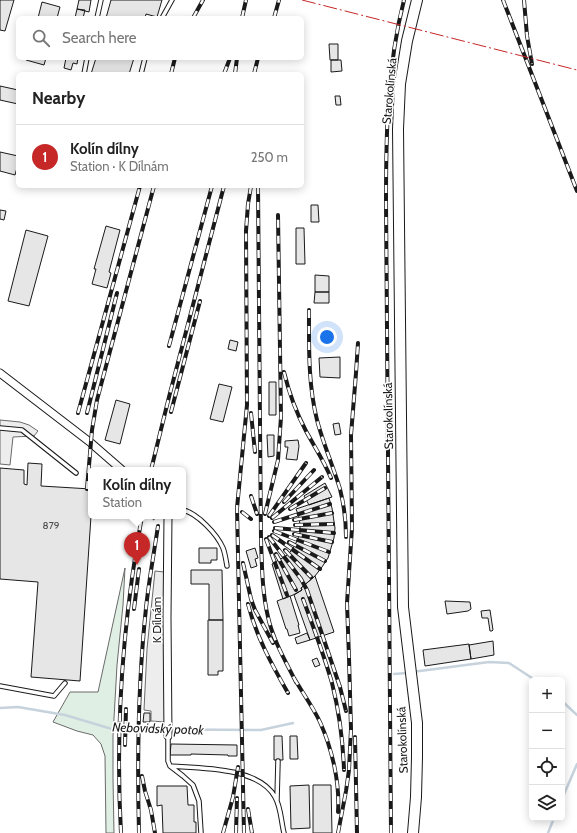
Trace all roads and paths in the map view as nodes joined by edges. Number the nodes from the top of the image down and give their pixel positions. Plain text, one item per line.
1 (101, 0) edge
2 (172, 0) edge
3 (417, 0) edge
4 (97, 16) edge
5 (163, 16) edge
6 (87, 60) edge
7 (144, 60) edge
8 (84, 72) edge
9 (142, 72) edge
10 (0, 373) edge
11 (0, 428) edge
12 (119, 467) edge
13 (76, 472) dead end
14 (186, 511) edge
15 (168, 519) edge
16 (227, 566) dead end
17 (65, 683) dead end
18 (0, 686) edge
19 (168, 736) joint
20 (278, 761) dead end
21 (170, 766) junction
22 (277, 801) junction
23 (201, 833) edge
24 (284, 833) edge
25 (413, 833) edge

1 - 4 lane
2 - 5 lane
3 - 25 street, Starokolínská
6 - 8 lane
7 - 9 lane
10 - 12 street
11 - 13 lane
14 - 16 lane
15 - 19 street, K Dílnám
17 - 18 lane
19 - 21 lane
20 - 22 lane
21 - 22 lane
21 - 23 lane
22 - 24 lane

